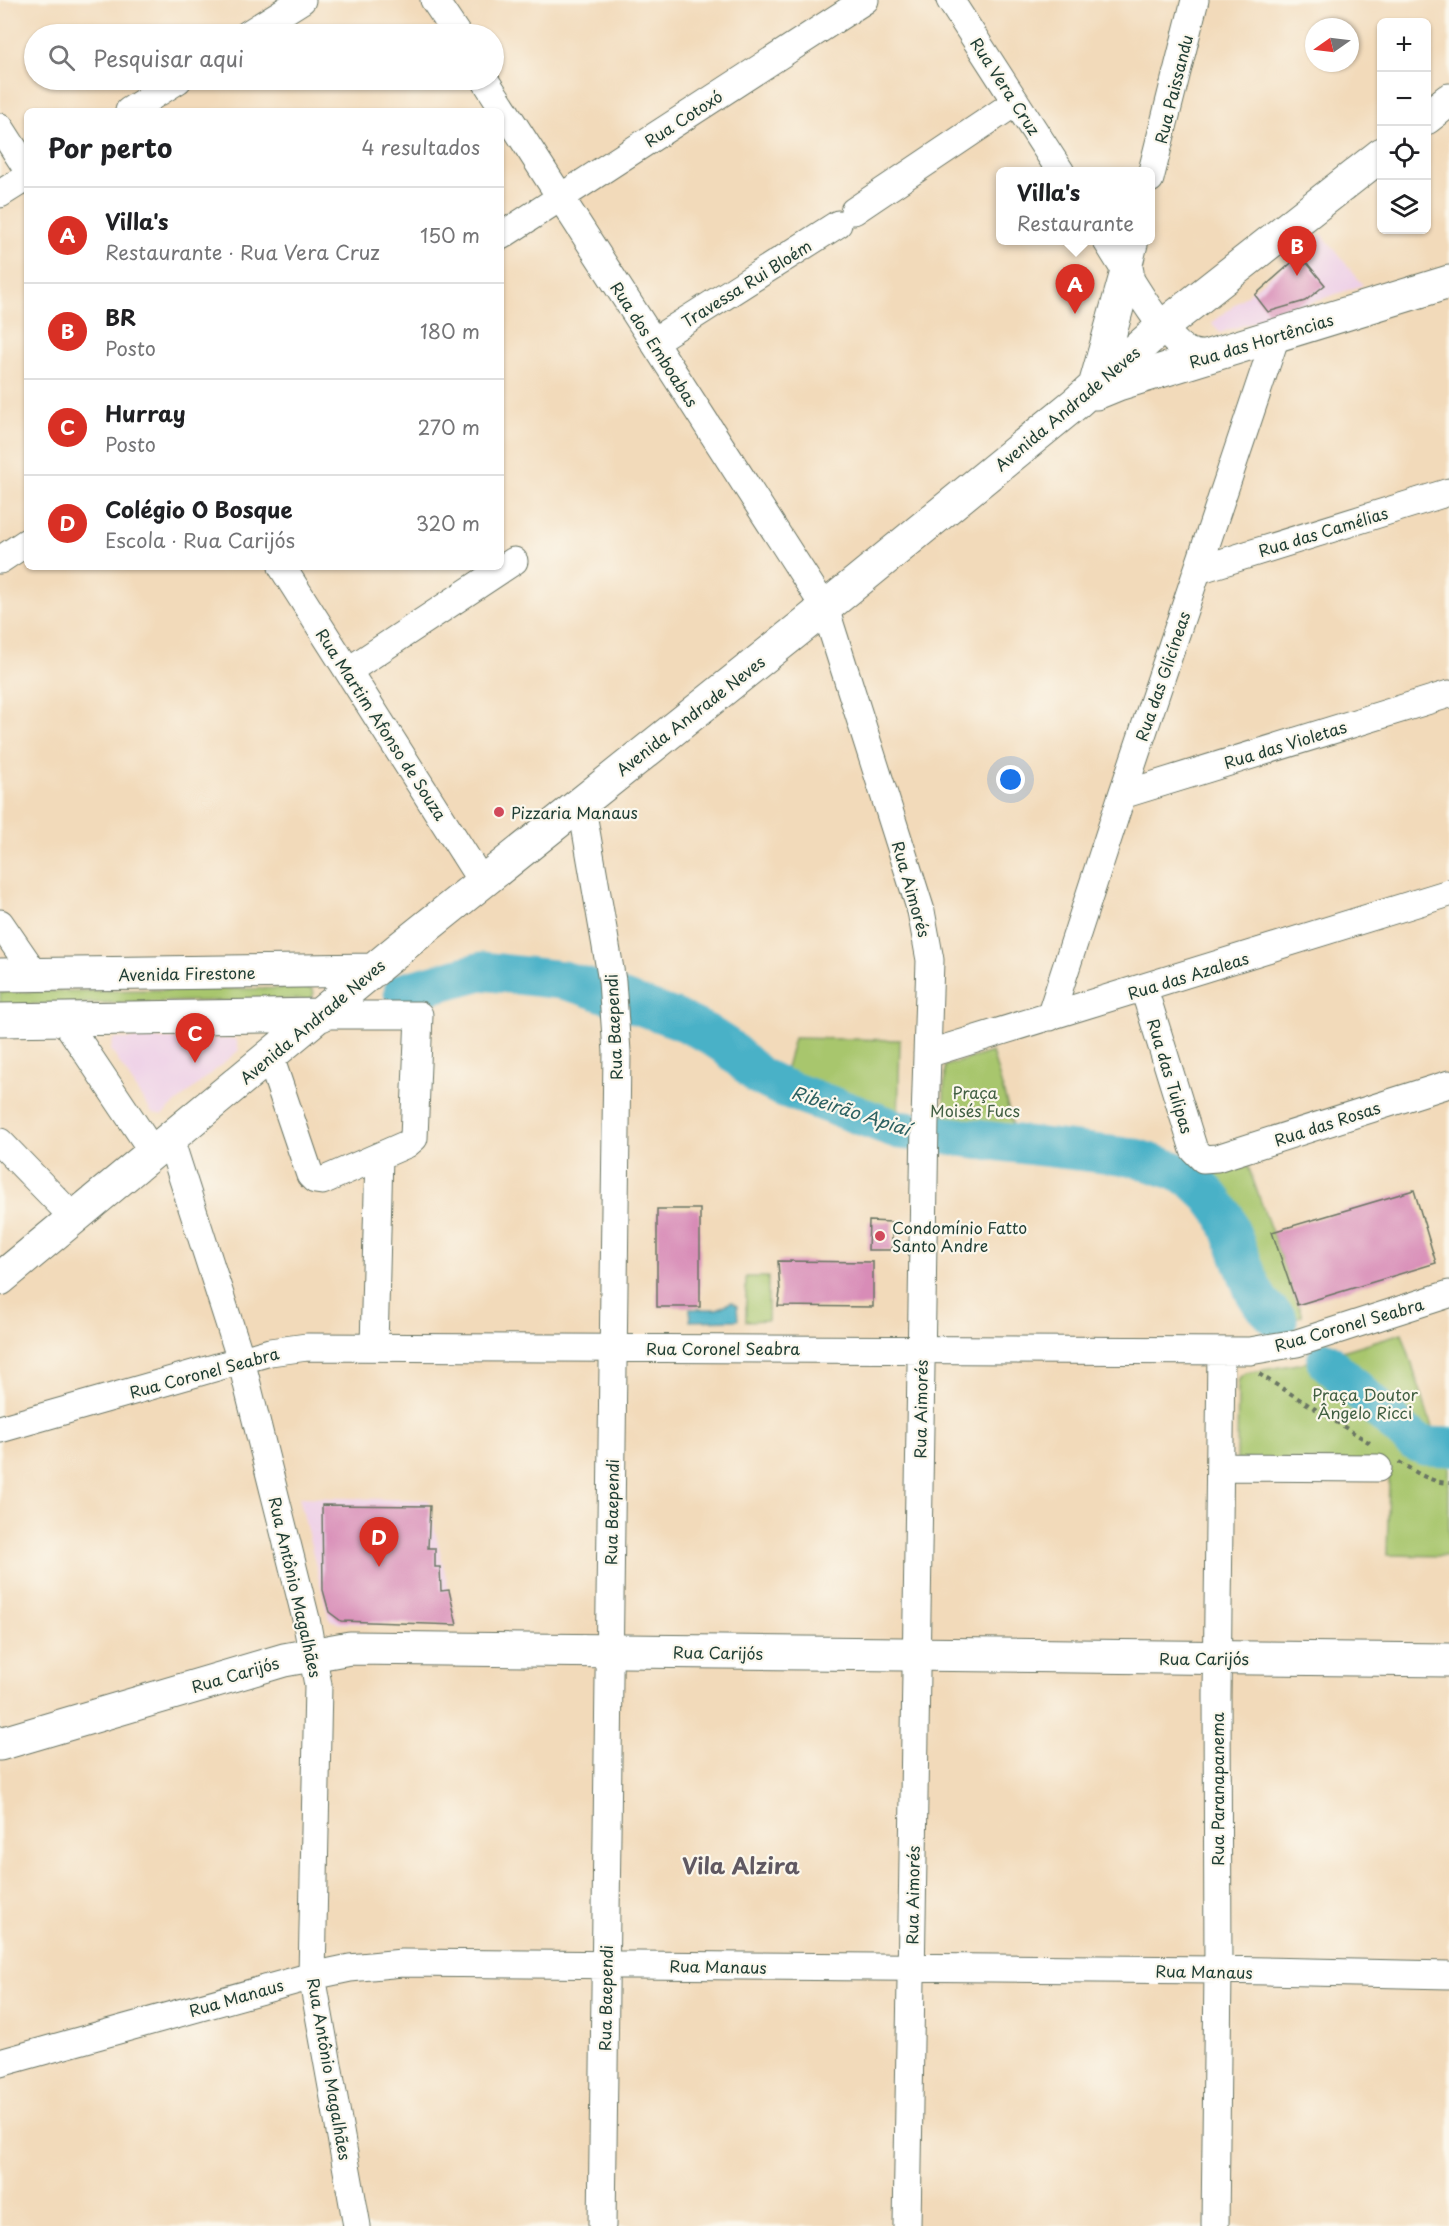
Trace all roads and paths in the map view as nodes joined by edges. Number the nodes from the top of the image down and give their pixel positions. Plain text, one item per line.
1 (302, 0) edge
2 (434, 0) edge
3 (865, 0) edge
4 (950, 0) edge
5 (1195, 0) edge
6 (264, 24) edge
7 (450, 24) edge
8 (162, 90) edge
9 (491, 90) edge
10 (1449, 100) edge
11 (1016, 102) junction
12 (134, 108) edge
13 (503, 108) edge
14 (504, 109) edge
15 (1431, 114) edge
16 (0, 127) edge
17 (1377, 158) edge
18 (24, 165) edge
19 (1058, 167) edge
20 (1153, 167) edge
21 (24, 179) edge
22 (0, 194) edge
23 (561, 197) junction
24 (504, 234) edge
25 (1109, 245) edge
26 (1133, 245) edge
27 (1127, 272) junction
28 (1449, 282) edge
29 (1162, 327) junction
30 (1276, 336) junction
31 (654, 341) junction
32 (1214, 355) junction
33 (1085, 394) junction
34 (1449, 492) edge
35 (24, 544) edge
36 (0, 560) edge
37 (514, 561) dead end
38 (504, 568) edge
39 (284, 570) edge
40 (500, 570) edge
41 (1198, 570) junction
42 (825, 608) junction
43 (348, 671) junction
44 (1449, 694) edge
45 (1122, 795) junction
46 (581, 802) junction
47 (482, 882) junction
48 (1449, 893) edge
49 (0, 923) edge
50 (375, 970) junction
51 (0, 975) edge
52 (35, 975) junction
53 (1144, 989) junction
54 (321, 1016) junction
55 (1050, 1017) junction
56 (64, 1019) junction
57 (0, 1020) edge
58 (927, 1054) junction
59 (270, 1057) junction
60 (1449, 1084) edge
61 (0, 1142) edge
62 (161, 1146) junction
63 (380, 1156) junction
64 (1203, 1159) joint
65 (74, 1218) junction
66 (0, 1279) edge
67 (1449, 1294) edge
68 (375, 1346) junction
69 (612, 1348) junction
70 (921, 1350) junction
71 (1250, 1351) junction
72 (1221, 1352) junction
73 (241, 1360) junction
74 (0, 1430) edge
75 (1384, 1458) junction
76 (1220, 1467) junction
77 (1449, 1483) edge
78 (609, 1651) junction
79 (312, 1653) junction
80 (916, 1654) junction
81 (1218, 1658) junction
82 (1449, 1660) edge
83 (0, 1743) edge
84 (606, 1965) junction
85 (911, 1969) junction
86 (1218, 1970) junction
87 (1449, 1975) edge
88 (312, 1976) junction
89 (0, 2061) edge
90 (357, 2226) edge
91 (602, 2226) edge
92 (907, 2226) edge
93 (1215, 2226) edge

1 - 6 street
2 - 7 street
3 - 23 street, Rua Cotoxó
4 - 11 street, Rua Vera Cruz
5 - 20 street, Rua Paissandu
8 - 12 street
9 - 13 street, Rua dos Emboabas
10 - 15 main road
11 - 19 street, Rua Vera Cruz
11 - 31 street, Travessa Rui Bloém
14 - 23 street, Rua dos Emboabas
16 - 18 street
17 - 29 main road, Avenida Andrade Neves
21 - 22 street
23 - 24 street, Rua Cotoxó
23 - 31 street, Rua dos Emboabas
25 - 27 street
26 - 27 street
27 - 29 street
27 - 33 main road
28 - 30 main road, Rua das Hortências
29 - 32 street
29 - 33 main road, Avenida Andrade Neves
30 - 32 main road, Rua das Hortências
30 - 41 street, Rua das Glicíneas
31 - 42 street, Rua dos Emboabas
32 - 33 main road, Rua das Hortências
33 - 42 main road, Avenida Andrade Neves
34 - 41 street, Rua das Camélias
35 - 36 street
37 - 38 street
39 - 43 street, Rua Martim Afonso de Souza
40 - 43 street
41 - 45 street, Rua das Glicíneas
42 - 46 main road, Avenida Andrade Neves
42 - 58 street, Rua Aimorés
43 - 47 street, Rua Martim Afonso de Souza
44 - 45 street, Rua das Violetas
45 - 55 street, Rua das Glicíneas
46 - 47 main road, Avenida Andrade Neves
46 - 69 street, Rua Baependi
47 - 50 main road, Avenida Andrade Neves
48 - 53 street, Rua das Azaleas
49 - 52 street
50 - 52 main road, Avenida Firestone
50 - 54 main road, Avenida Andrade Neves
51 - 52 main road, Avenida Firestone
53 - 55 street, Rua das Azaleas
53 - 64 street, Rua das Tulipas
54 - 56 main road
54 - 59 main road, Avenida Andrade Neves
54 - 63 street
55 - 58 street, Rua das Azaleas
56 - 57 main road
56 - 62 street, Rua Antônio Magalhães
58 - 70 street, Rua Aimorés
59 - 62 main road, Avenida Andrade Neves
59 - 63 street
60 - 64 street, Rua das Rosas
61 - 65 street
62 - 65 main road, Avenida Andrade Neves
62 - 73 street, Rua Antônio Magalhães
63 - 68 street
65 - 66 main road, Avenida Andrade Neves
67 - 71 street, Rua Coronel Seabra
68 - 69 street, Rua Coronel Seabra
68 - 73 street, Rua Coronel Seabra
69 - 70 street, Rua Coronel Seabra
69 - 78 street, Rua Baependi
70 - 72 street, Rua Coronel Seabra
70 - 80 street, Rua Aimorés
71 - 72 street, Rua Coronel Seabra
71 - 75 path
72 - 76 street, Rua Paranapanema
73 - 74 street, Rua Coronel Seabra
73 - 79 street, Rua Antônio Magalhães
75 - 76 street
75 - 77 path
76 - 81 street, Rua Paranapanema
78 - 79 main road, Rua Carijós
78 - 80 main road, Rua Carijós
78 - 84 street, Rua Baependi
79 - 83 main road, Rua Carijós
79 - 88 street, Rua Antônio Magalhães
80 - 81 main road, Rua Carijós
80 - 85 street, Rua Aimorés
81 - 82 main road, Rua Carijós
81 - 86 street, Rua Paranapanema
84 - 85 street, Rua Manaus
84 - 88 street, Rua Manaus
84 - 91 street, Rua Baependi
85 - 86 street, Rua Manaus
85 - 92 street, Rua Aimorés
86 - 87 street, Rua Manaus
86 - 93 street, Rua Paranapanema
88 - 89 street, Rua Manaus
88 - 90 street, Rua Antônio Magalhães

